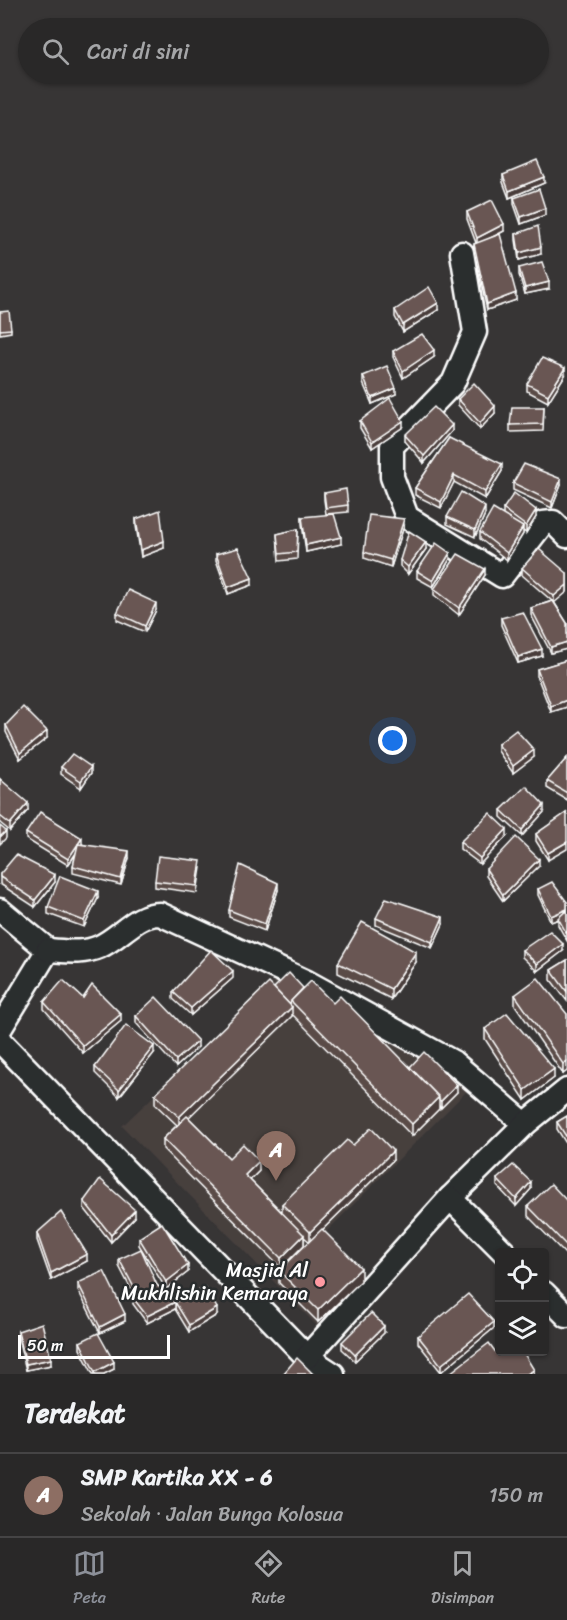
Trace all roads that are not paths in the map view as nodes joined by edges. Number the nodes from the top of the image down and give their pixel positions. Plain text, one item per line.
1 (462, 253) dead end
2 (567, 536) edge
3 (0, 910) edge
4 (48, 951) junction
5 (0, 1029) edge
6 (0, 1041) edge
7 (11, 1063) edge
8 (567, 1090) edge
9 (525, 1124) junction
10 (450, 1198) junction
11 (500, 1248) edge
12 (549, 1298) edge
13 (567, 1316) edge
14 (307, 1357) junction
15 (333, 1374) edge

1 - 2 street
3 - 4 street
4 - 5 street
4 - 9 street
6 - 7 street
7 - 14 street
8 - 9 street
9 - 10 street
10 - 11 street
10 - 14 street
12 - 13 street
14 - 15 street

